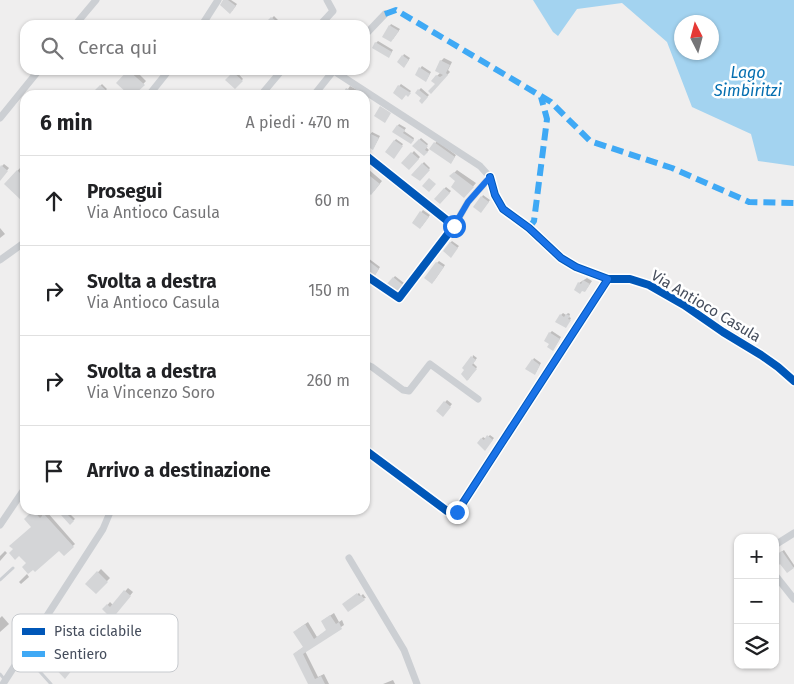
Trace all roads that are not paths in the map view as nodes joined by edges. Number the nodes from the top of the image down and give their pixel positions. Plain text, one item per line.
1 (96, 0) edge
2 (218, 0) edge
3 (327, 0) edge
4 (385, 14) dead end
5 (79, 20) edge
6 (205, 20) edge
7 (324, 20) edge
8 (370, 30) edge
9 (35, 75) edge
10 (165, 75) edge
11 (278, 75) edge
12 (330, 75) edge
13 (342, 75) edge
14 (23, 90) edge
15 (154, 90) edge
16 (265, 90) edge
17 (318, 90) edge
18 (364, 90) edge
19 (20, 93) edge
20 (370, 94) edge
21 (0, 118) edge
22 (370, 159) edge
23 (490, 177) junction
24 (454, 226) junction
25 (20, 246) edge
26 (0, 260) edge
27 (370, 278) edge
28 (608, 279) junction
29 (370, 366) edge
30 (794, 381) edge
31 (478, 399) dead end
32 (370, 454) edge
33 (20, 495) edge
34 (109, 515) edge
35 (0, 525) edge
36 (794, 533) edge
37 (779, 542) edge
38 (349, 558) dead end
39 (14, 568) dead end
40 (779, 579) edge
41 (0, 580) edge
42 (794, 599) edge
43 (48, 614) edge
44 (12, 671) edge
45 (40, 672) edge
46 (0, 674) edge
47 (5, 682) edge
48 (51, 684) edge
49 (417, 684) edge

1 - 5 street
2 - 6 street
3 - 7 street
4 - 8 street
9 - 14 street
10 - 15 street
11 - 16 street
12 - 17 street
13 - 18 street, Via Antioco Casula
19 - 21 street
20 - 23 street, Via Antioco Casula
22 - 24 street
23 - 24 street
23 - 28 street, Via Antioco Casula
24 - 27 street
25 - 26 street
28 - 30 street, Via Antioco Casula
28 - 32 street
29 - 31 street
33 - 35 street
34 - 43 street
36 - 37 street
38 - 49 street
39 - 41 lane
40 - 42 street
44 - 47 street
45 - 48 lane
46 - 47 lane

